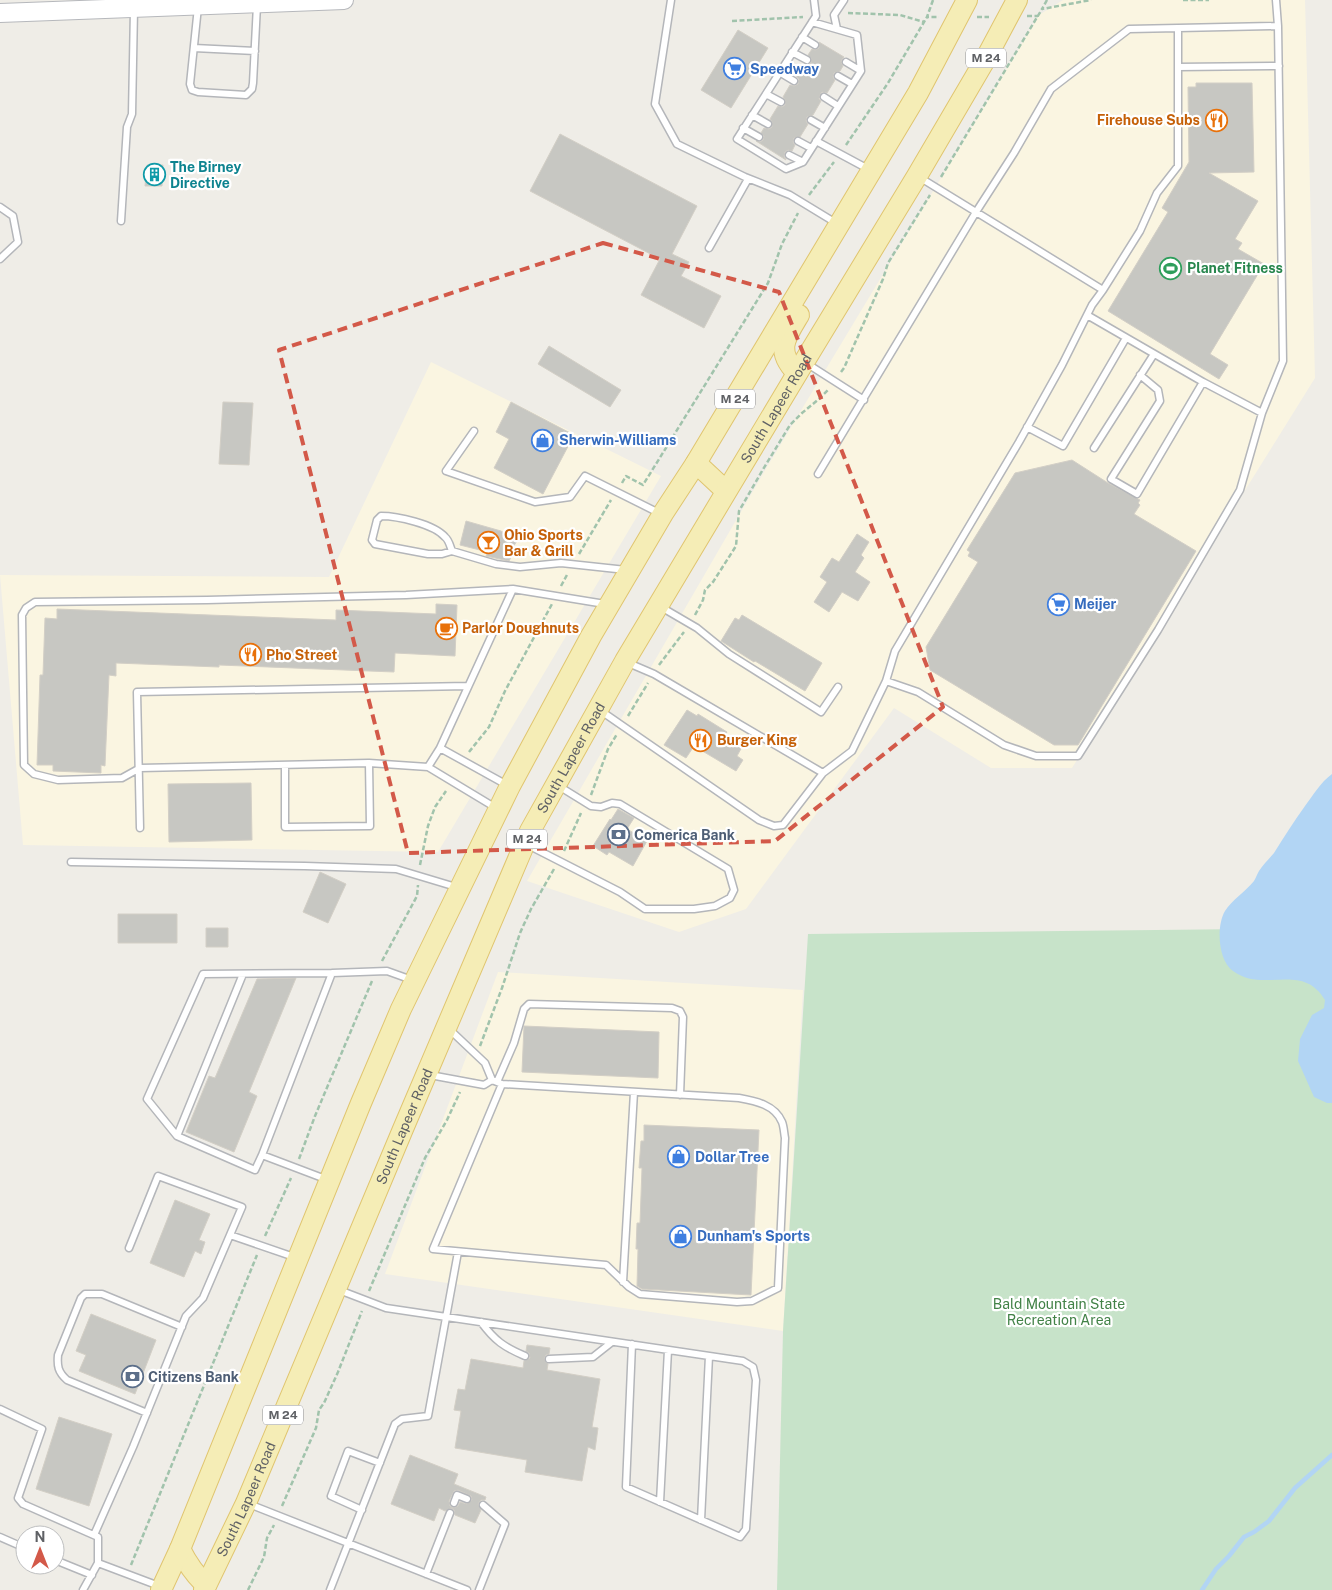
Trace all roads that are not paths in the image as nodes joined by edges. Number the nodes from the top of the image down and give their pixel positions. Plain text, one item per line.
1 (344, 0) edge
2 (672, 0) edge
3 (814, 0) edge
4 (844, 0) edge
5 (967, 0) edge
6 (1017, 0) edge
7 (1276, 0) edge
8 (257, 3) junction
9 (198, 6) junction
10 (134, 8) junction
11 (0, 13) edge
12 (812, 22) junction
13 (1278, 26) junction
14 (1178, 28) junction
15 (837, 29) junction
16 (802, 37) junction
17 (815, 45) dead end
18 (194, 48) junction
19 (255, 50) junction
20 (792, 52) junction
21 (807, 60) dead end
22 (846, 62) dead end
23 (1279, 66) junction
24 (1178, 67) junction
25 (861, 71) junction
26 (779, 72) junction
27 (838, 76) dead end
28 (794, 81) dead end
29 (852, 84) junction
30 (766, 94) junction
31 (824, 97) dead end
32 (781, 102) dead end
33 (838, 106) junction
34 (752, 115) junction
35 (811, 120) dead end
36 (768, 124) dead end
37 (743, 128) junction
38 (825, 128) junction
39 (759, 138) dead end
40 (798, 141) dead end
41 (816, 141) junction
42 (812, 148) junction
43 (789, 154) dead end
44 (803, 162) junction
45 (874, 166) junction
46 (917, 176) junction
47 (748, 178) junction
48 (0, 207) edge
49 (976, 212) junction
50 (121, 221) dead end
51 (839, 225) junction
52 (708, 248) dead end
53 (0, 259) edge
54 (1103, 290) junction
55 (1087, 315) junction
56 (1126, 338) junction
57 (1154, 354) junction
58 (800, 367) junction
59 (1140, 375) junction
60 (1203, 382) junction
61 (864, 400) junction
62 (1262, 413) junction
63 (1027, 426) junction
64 (474, 431) dead end
65 (1094, 448) dead end
66 (696, 463) junction
67 (818, 474) dead end
68 (726, 491) junction
69 (662, 515) junction
70 (452, 551) junction
71 (629, 570) junction
72 (513, 589) junction
73 (609, 605) junction
74 (658, 605) junction
75 (625, 661) junction
76 (886, 681) junction
77 (468, 686) junction
78 (838, 687) dead end
79 (598, 709) junction
80 (440, 748) junction
81 (370, 763) junction
82 (285, 765) junction
83 (428, 767) junction
84 (140, 768) junction
85 (823, 773) junction
86 (557, 784) junction
87 (510, 786) junction
88 (498, 810) junction
89 (140, 828) dead end
90 (525, 844) junction
91 (71, 862) dead end
92 (460, 888) junction
93 (332, 973) junction
94 (242, 974) junction
95 (415, 981) junction
96 (446, 1027) junction
97 (426, 1075) junction
98 (497, 1082) junction
99 (634, 1092) junction
100 (680, 1095) junction
101 (177, 1136) junction
102 (262, 1155) junction
103 (330, 1180) junction
104 (230, 1235) junction
105 (129, 1248) dead end
106 (458, 1252) junction
107 (298, 1258) junction
108 (623, 1282) junction
109 (336, 1288) junction
110 (447, 1317) junction
111 (481, 1322) junction
112 (182, 1327) junction
113 (612, 1342) junction
114 (632, 1344) junction
115 (668, 1350) junction
116 (525, 1356) dead end
117 (710, 1356) junction
118 (548, 1359) dead end
119 (0, 1409) edge
120 (147, 1413) junction
121 (380, 1463) junction
122 (467, 1499) dead end
123 (660, 1502) junction
124 (246, 1503) junction
125 (454, 1503) dead end
126 (483, 1505) dead end
127 (362, 1510) junction
128 (450, 1513) dead end
129 (701, 1520) junction
130 (94, 1535) junction
131 (0, 1537) edge
132 (348, 1543) junction
133 (15, 1544) edge
134 (180, 1549) junction
135 (98, 1563) junction
136 (65, 1564) edge
137 (426, 1574) junction
138 (92, 1575) junction
139 (205, 1587) edge
140 (162, 1589) edge
141 (84, 1590) edge
142 (330, 1590) edge
143 (467, 1590) edge
144 (479, 1590) edge

1 - 8 main road
2 - 47 lane
3 - 12 lane
4 - 15 lane
5 - 45 main road, M 24
6 - 46 main road, South Lapeer Road / M 24
7 - 13 lane
8 - 9 main road
8 - 19 lane
9 - 10 main road
9 - 18 lane
10 - 11 main road
10 - 50 lane
12 - 15 lane
12 - 16 lane
13 - 14 lane
13 - 23 lane
14 - 24 lane
14 - 49 lane
15 - 25 lane
16 - 17 lane
16 - 20 lane
18 - 19 lane
18 - 19 lane
20 - 21 lane
20 - 26 lane
22 - 25 lane
23 - 24 lane
23 - 62 lane
24 - 54 lane
25 - 29 lane
26 - 28 lane
26 - 30 lane
27 - 29 lane
29 - 33 lane
30 - 32 lane
30 - 34 lane
31 - 33 lane
33 - 38 lane
34 - 36 lane
34 - 37 lane
35 - 38 lane
37 - 39 lane
37 - 44 lane
38 - 41 lane
40 - 42 lane
41 - 42 lane
41 - 45 lane
42 - 44 lane
43 - 44 lane
45 - 51 main road, M 24
45 - 58 main road
46 - 49 lane
46 - 58 main road, South Lapeer Road / M 24
47 - 51 lane
47 - 52 lane
48 - 53 lane
49 - 54 lane
49 - 61 lane
51 - 66 main road, M 24
54 - 55 lane
55 - 56 lane
55 - 63 lane
56 - 57 lane
56 - 63 lane
57 - 59 lane
57 - 60 lane
58 - 61 lane
58 - 68 main road, South Lapeer Road / M 24
59 - 60 lane
59 - 65 lane
60 - 62 lane
61 - 67 lane
62 - 76 lane
63 - 76 lane
64 - 69 lane
66 - 68 main road
66 - 69 main road, M 24
68 - 74 main road, South Lapeer Road / M 24
69 - 71 main road, M 24
70 - 70 lane
70 - 71 lane
71 - 73 main road, M 24
72 - 73 lane
72 - 77 lane
72 - 84 lane
73 - 87 main road, M 24
74 - 75 main road, South Lapeer Road / M 24
74 - 78 lane
75 - 79 main road, South Lapeer Road / M 24
75 - 85 lane
76 - 85 lane
77 - 80 lane
77 - 84 lane
79 - 85 lane
79 - 86 main road, South Lapeer Road / M 24
80 - 83 lane
80 - 87 lane
81 - 82 lane
81 - 82 lane
81 - 83 lane
82 - 84 lane
83 - 88 lane
84 - 89 lane
86 - 90 main road, South Lapeer Road / M 24
86 - 90 lane
87 - 88 main road, M 24
88 - 92 main road, M 24
90 - 96 main road, South Lapeer Road / M 24
91 - 92 lane
92 - 95 main road, M 24
93 - 94 lane
93 - 95 lane
93 - 102 lane
94 - 101 lane
94 - 101 lane
95 - 103 main road, M 24
96 - 97 main road, South Lapeer Road / M 24
96 - 98 lane
97 - 98 lane
97 - 109 main road, South Lapeer Road / M 24
98 - 99 lane
98 - 100 lane
98 - 106 lane
99 - 100 lane
99 - 108 lane
100 - 108 lane
101 - 102 lane
102 - 103 lane
103 - 107 main road, M 24
104 - 105 lane
104 - 107 lane
104 - 112 lane
106 - 108 lane
106 - 110 lane
107 - 134 main road, M 24
109 - 110 lane
109 - 124 main road, South Lapeer Road / M 24
110 - 111 lane
110 - 121 lane
111 - 113 lane
111 - 116 lane
112 - 120 lane
112 - 120 lane
113 - 114 lane
113 - 118 lane
114 - 115 lane
114 - 123 lane
115 - 117 lane
115 - 123 lane
117 - 129 lane
117 - 129 lane
119 - 130 lane
120 - 130 lane
121 - 127 lane
121 - 127 lane
122 - 125 lane
123 - 129 lane
124 - 132 lane
124 - 139 main road, South Lapeer Road / M 24
126 - 144 lane
127 - 132 lane
128 - 137 lane
130 - 135 lane
131 - 133 lane
132 - 137 lane
132 - 142 lane
134 - 139 main road
134 - 140 main road, M 24
135 - 138 lane
135 - 140 lane
136 - 138 lane
137 - 143 lane
138 - 141 lane

